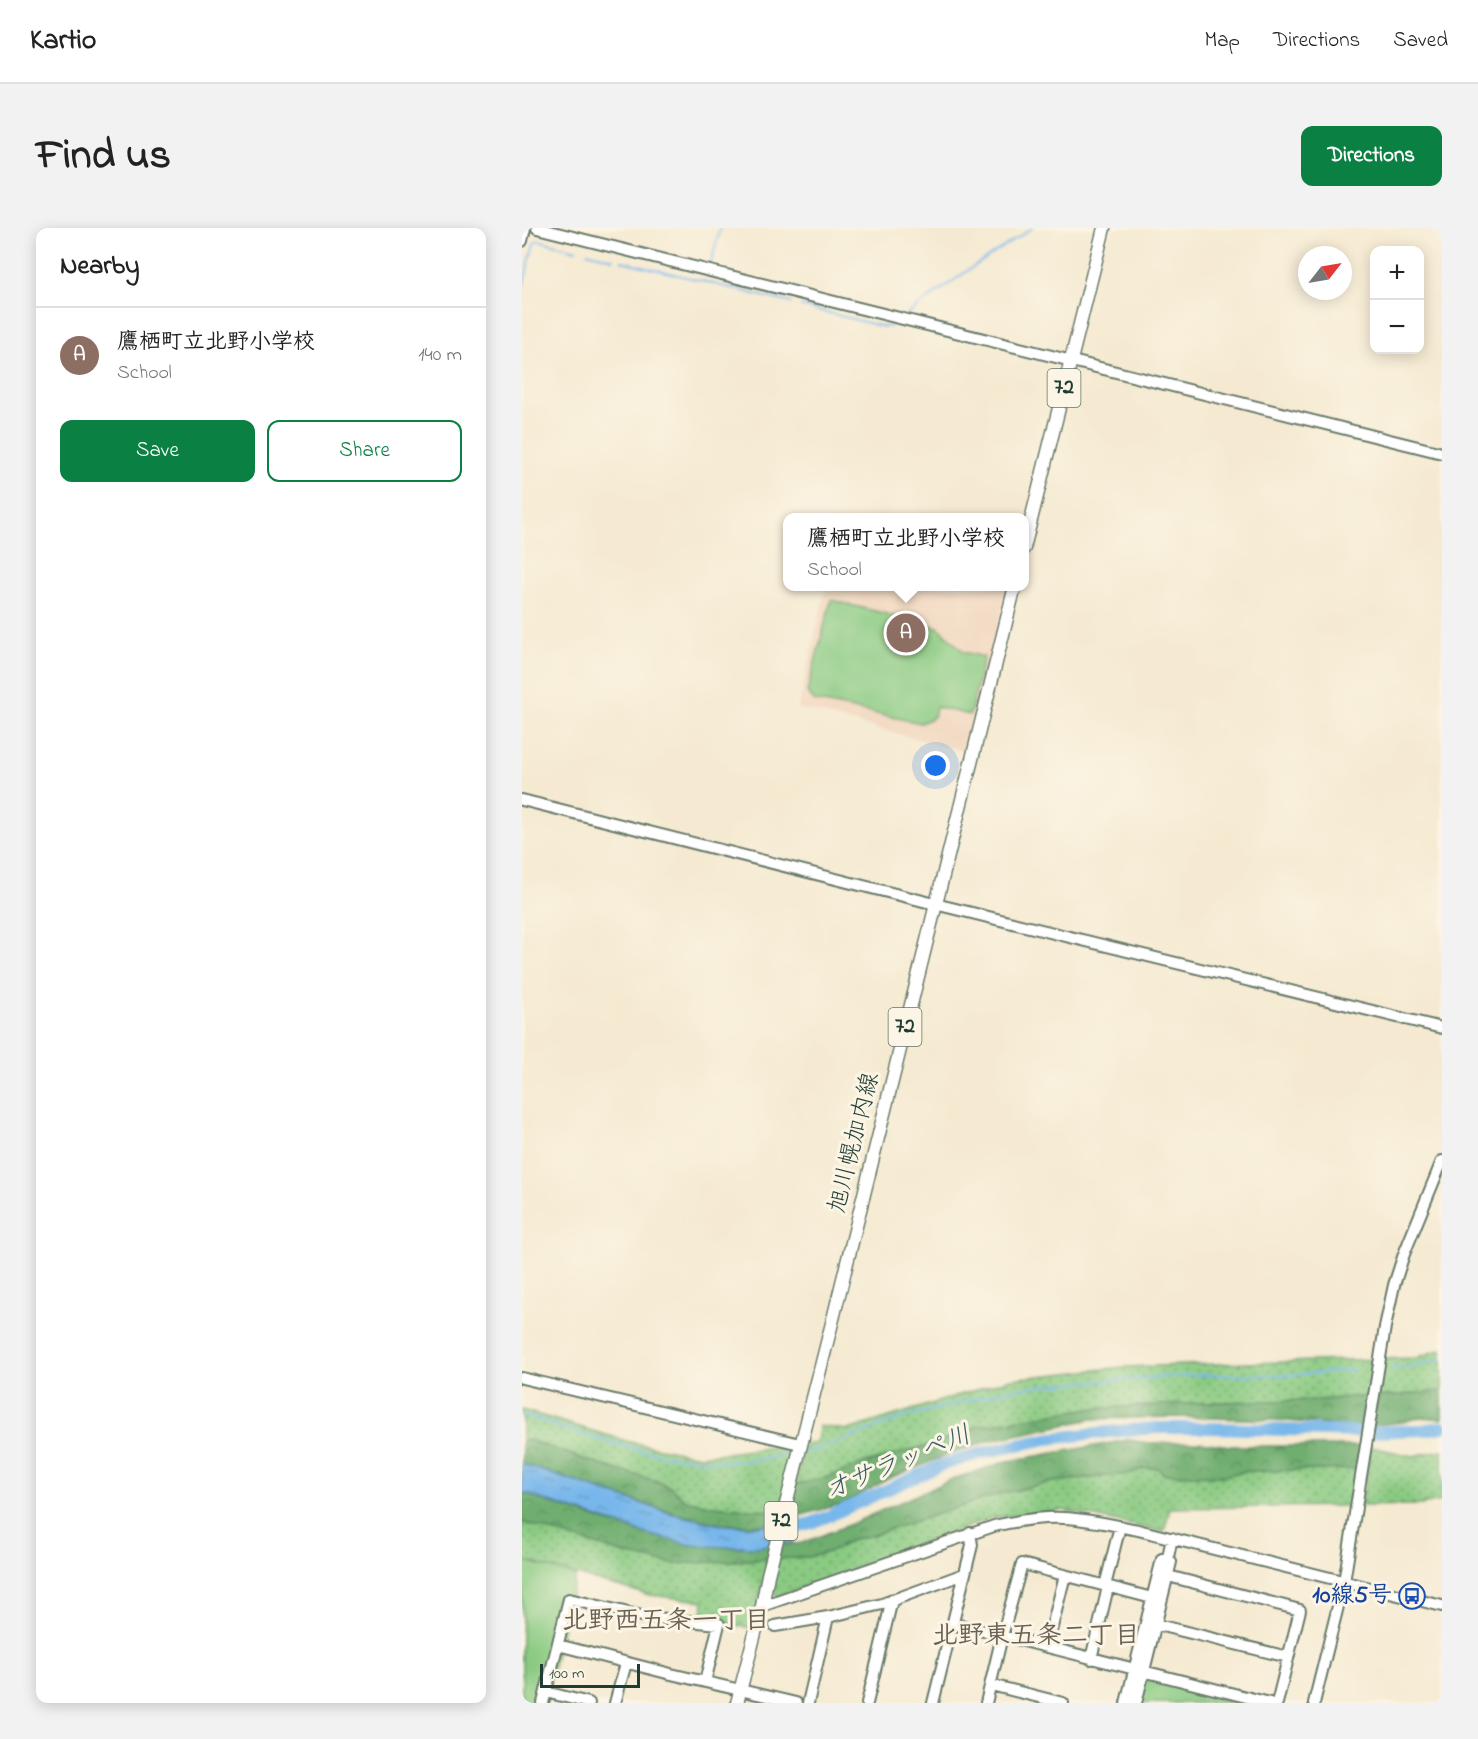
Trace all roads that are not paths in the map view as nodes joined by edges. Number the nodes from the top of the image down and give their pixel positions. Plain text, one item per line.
1 (525, 228) edge
2 (537, 228) edge
3 (1104, 228) edge
4 (522, 241) edge
5 (1071, 360) junction
6 (1442, 453) edge
7 (1029, 528) edge
8 (1014, 591) edge
9 (522, 800) edge
10 (935, 904) junction
11 (1442, 1028) edge
12 (1442, 1161) edge
13 (522, 1378) edge
14 (800, 1444) junction
15 (1120, 1526) junction
16 (970, 1533) junction
17 (1172, 1538) junction
18 (1168, 1557) junction
19 (964, 1574) junction
20 (1065, 1575) junction
21 (1168, 1576) junction
22 (1344, 1582) junction
23 (1107, 1586) junction
24 (1152, 1598) junction
25 (892, 1600) junction
26 (762, 1606) junction
27 (1442, 1606) edge
28 (828, 1617) junction
29 (952, 1623) junction
30 (1151, 1623) junction
31 (775, 1626) dead end
32 (1002, 1636) junction
33 (558, 1645) junction
34 (1047, 1647) junction
35 (1288, 1657) junction
36 (1091, 1659) junction
37 (626, 1663) junction
38 (1139, 1670) junction
39 (705, 1682) junction
40 (991, 1685) junction
41 (545, 1697) edge
42 (739, 1697) edge
43 (1232, 1698) edge
44 (589, 1703) edge
45 (615, 1703) edge
46 (796, 1703) edge
47 (808, 1703) edge
48 (867, 1703) edge
49 (933, 1703) edge
50 (986, 1703) edge
51 (1063, 1703) edge
52 (1126, 1703) edge
53 (1136, 1703) edge
54 (1270, 1703) edge
55 (1277, 1703) edge
56 (1314, 1703) edge

1 - 4 street
2 - 5 street
3 - 5 main road, 72
5 - 6 street
5 - 7 main road, 72
8 - 10 main road, 旭川幌加内線 / 72
9 - 10 street
10 - 11 street
10 - 14 main road, 旭川幌加内線 / 72
12 - 22 street
13 - 14 street
14 - 26 main road, 旭川幌加内線 / 72
15 - 16 street
15 - 17 street
15 - 23 street
16 - 19 street
16 - 26 street
17 - 18 street
17 - 22 street
18 - 21 street
18 - 24 street
19 - 25 street
19 - 29 street
20 - 23 street
20 - 32 street
20 - 34 street
21 - 30 street
21 - 35 street
22 - 27 street
22 - 56 street
23 - 24 street
23 - 36 street
24 - 30 street
25 - 28 street
25 - 48 street
26 - 42 main road, 72
28 - 31 street
28 - 47 street
29 - 32 street
29 - 49 street
30 - 35 street
30 - 38 street
32 - 34 street
32 - 40 street
33 - 37 street
33 - 39 street
33 - 41 street
34 - 36 street
35 - 55 street
36 - 38 street
37 - 39 street
37 - 45 street
38 - 43 street
38 - 52 street
38 - 53 street
39 - 42 street
40 - 50 street
40 - 51 street
41 - 44 street
42 - 46 street
43 - 54 street

